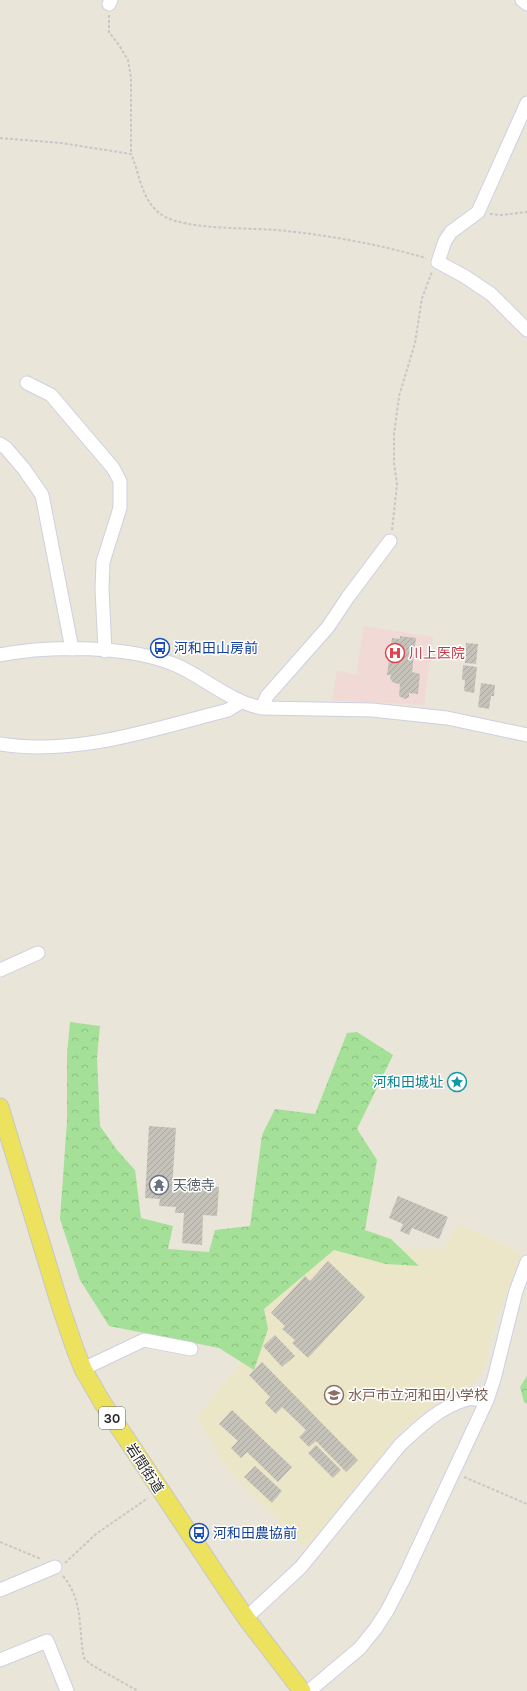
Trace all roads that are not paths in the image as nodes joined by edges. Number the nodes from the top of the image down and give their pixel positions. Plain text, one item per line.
1 (522, 0) edge
2 (527, 4) edge
3 (527, 102) edge
4 (527, 330) edge
5 (27, 383) dead end
6 (0, 444) edge
7 (390, 541) road end
8 (72, 649) junction
9 (105, 651) junction
10 (0, 655) edge
11 (241, 702) junction
12 (262, 708) junction
13 (527, 735) edge
14 (0, 744) edge
15 (38, 953) dead end
16 (0, 970) edge
17 (0, 1107) edge
18 (4, 1136) edge
19 (527, 1262) edge
20 (191, 1349) dead end
21 (83, 1369) junction
22 (486, 1400) junction
23 (55, 1567) road end
24 (0, 1590) edge
25 (246, 1618) junction
26 (0, 1660) edge
27 (67, 1691) edge
28 (302, 1691) edge
29 (309, 1691) edge

1 - 2 street
3 - 4 street
5 - 9 street
6 - 8 street
7 - 12 street
8 - 9 street
8 - 10 street
9 - 11 street
11 - 12 street
11 - 14 street
12 - 13 street
15 - 16 street
17 - 18 main road, 岩間街道 / 30
18 - 21 main road, 岩間街道 / 30
19 - 22 street
20 - 21 street
21 - 25 main road, 岩間街道 / 30
22 - 25 street
22 - 29 street
23 - 24 street
25 - 28 main road, 岩間街道 / 30
26 - 27 street

